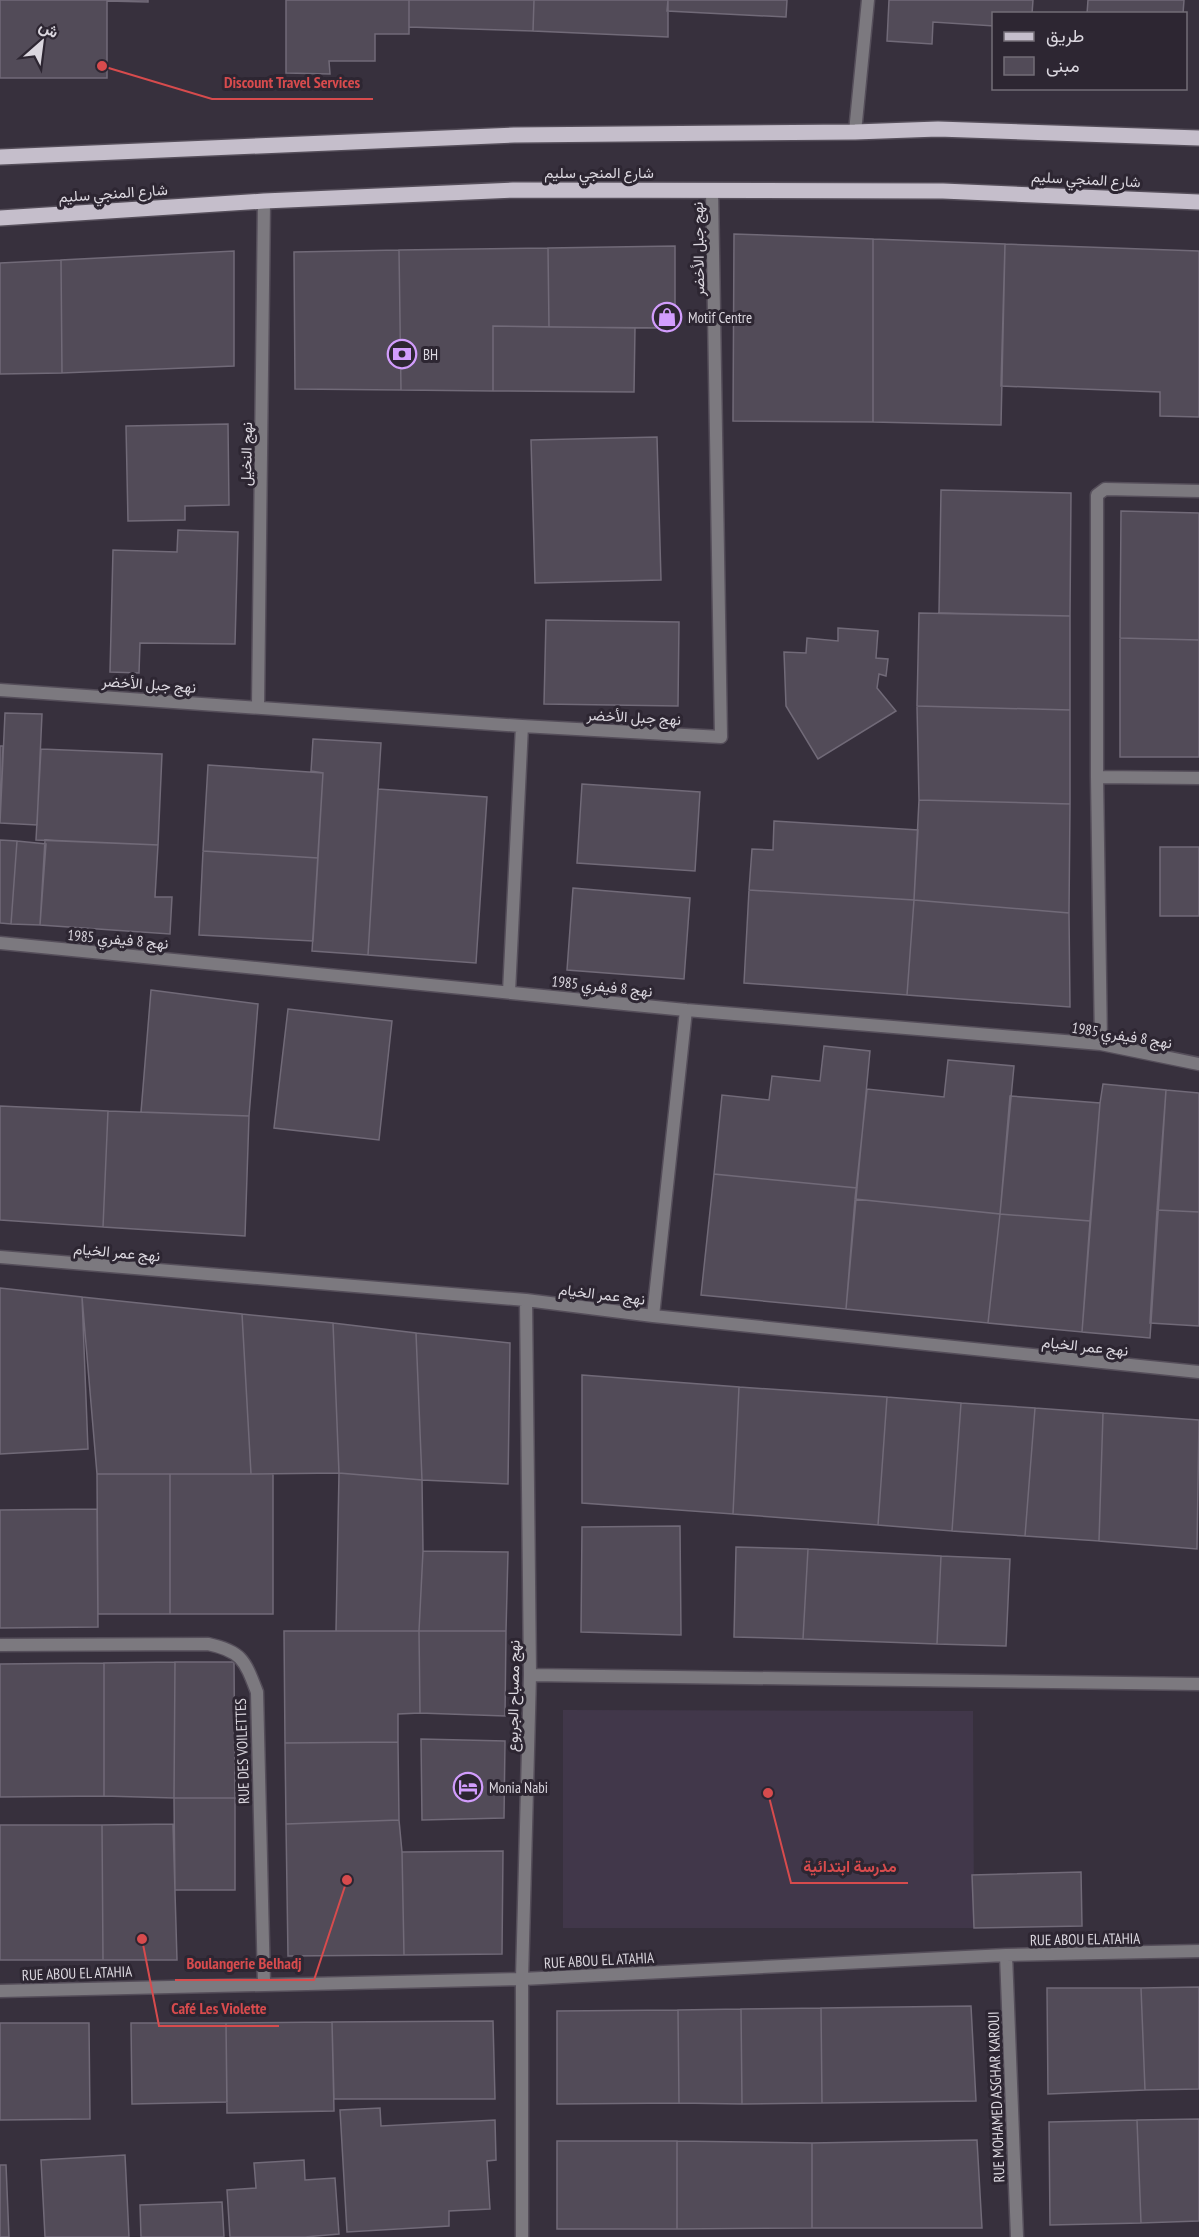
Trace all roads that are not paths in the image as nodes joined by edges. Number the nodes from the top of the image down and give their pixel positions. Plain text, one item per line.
1 (867, 0) edge
2 (855, 132) junction
3 (1199, 138) edge
4 (0, 156) edge
5 (712, 191) junction
6 (264, 201) junction
7 (1199, 202) edge
8 (0, 218) edge
9 (1199, 491) edge
10 (0, 690) edge
11 (258, 706) junction
12 (522, 726) junction
13 (1097, 777) junction
14 (1199, 778) edge
15 (0, 943) edge
16 (509, 992) junction
17 (686, 1010) junction
18 (1101, 1044) junction
19 (1199, 1064) edge
20 (0, 1257) edge
21 (526, 1300) junction
22 (652, 1316) junction
23 (1199, 1372) edge
24 (0, 1645) edge
25 (530, 1675) junction
26 (1199, 1684) edge
27 (1199, 1951) edge
28 (1006, 1955) junction
29 (522, 1979) junction
30 (264, 1983) junction
31 (0, 1990) edge
32 (522, 2237) edge
33 (1017, 2237) edge

1 - 2 street
2 - 3 main road
2 - 4 main road
5 - 6 main road, شارع المنجي سليم
5 - 7 main road, شارع المنجي سليم
5 - 12 street, نهج جبل الأخضر
6 - 8 main road, شارع المنجي سليم
6 - 11 street, نهج النخيل
9 - 13 street
10 - 11 street, نهج جبل الأخضر
11 - 12 street, نهج جبل الأخضر
12 - 16 street
13 - 14 street
13 - 18 street
15 - 16 street, نهج 8 فيفري 1985
16 - 17 street, نهج 8 فيفري 1985
17 - 18 street, نهج 8 فيفري 1985
17 - 22 street
18 - 19 street, نهج 8 فيفري 1985
20 - 21 street, نهج عمر الخيام
21 - 22 street, نهج عمر الخيام
21 - 25 street, نهج مصباح الجربوع
22 - 23 street, نهج عمر الخيام
24 - 30 street, RUE DES VOILETTES
25 - 26 street
25 - 29 street, نهج مصباح الجربوع
27 - 28 street, RUE ABOU EL ATAHIA
28 - 29 street, RUE ABOU EL ATAHIA
28 - 33 street, RUE MOHAMED ASGHAR KAROUI
29 - 30 street, RUE ABOU EL ATAHIA
29 - 32 street, نهج مصباح الجربوع
30 - 31 street, RUE ABOU EL ATAHIA

